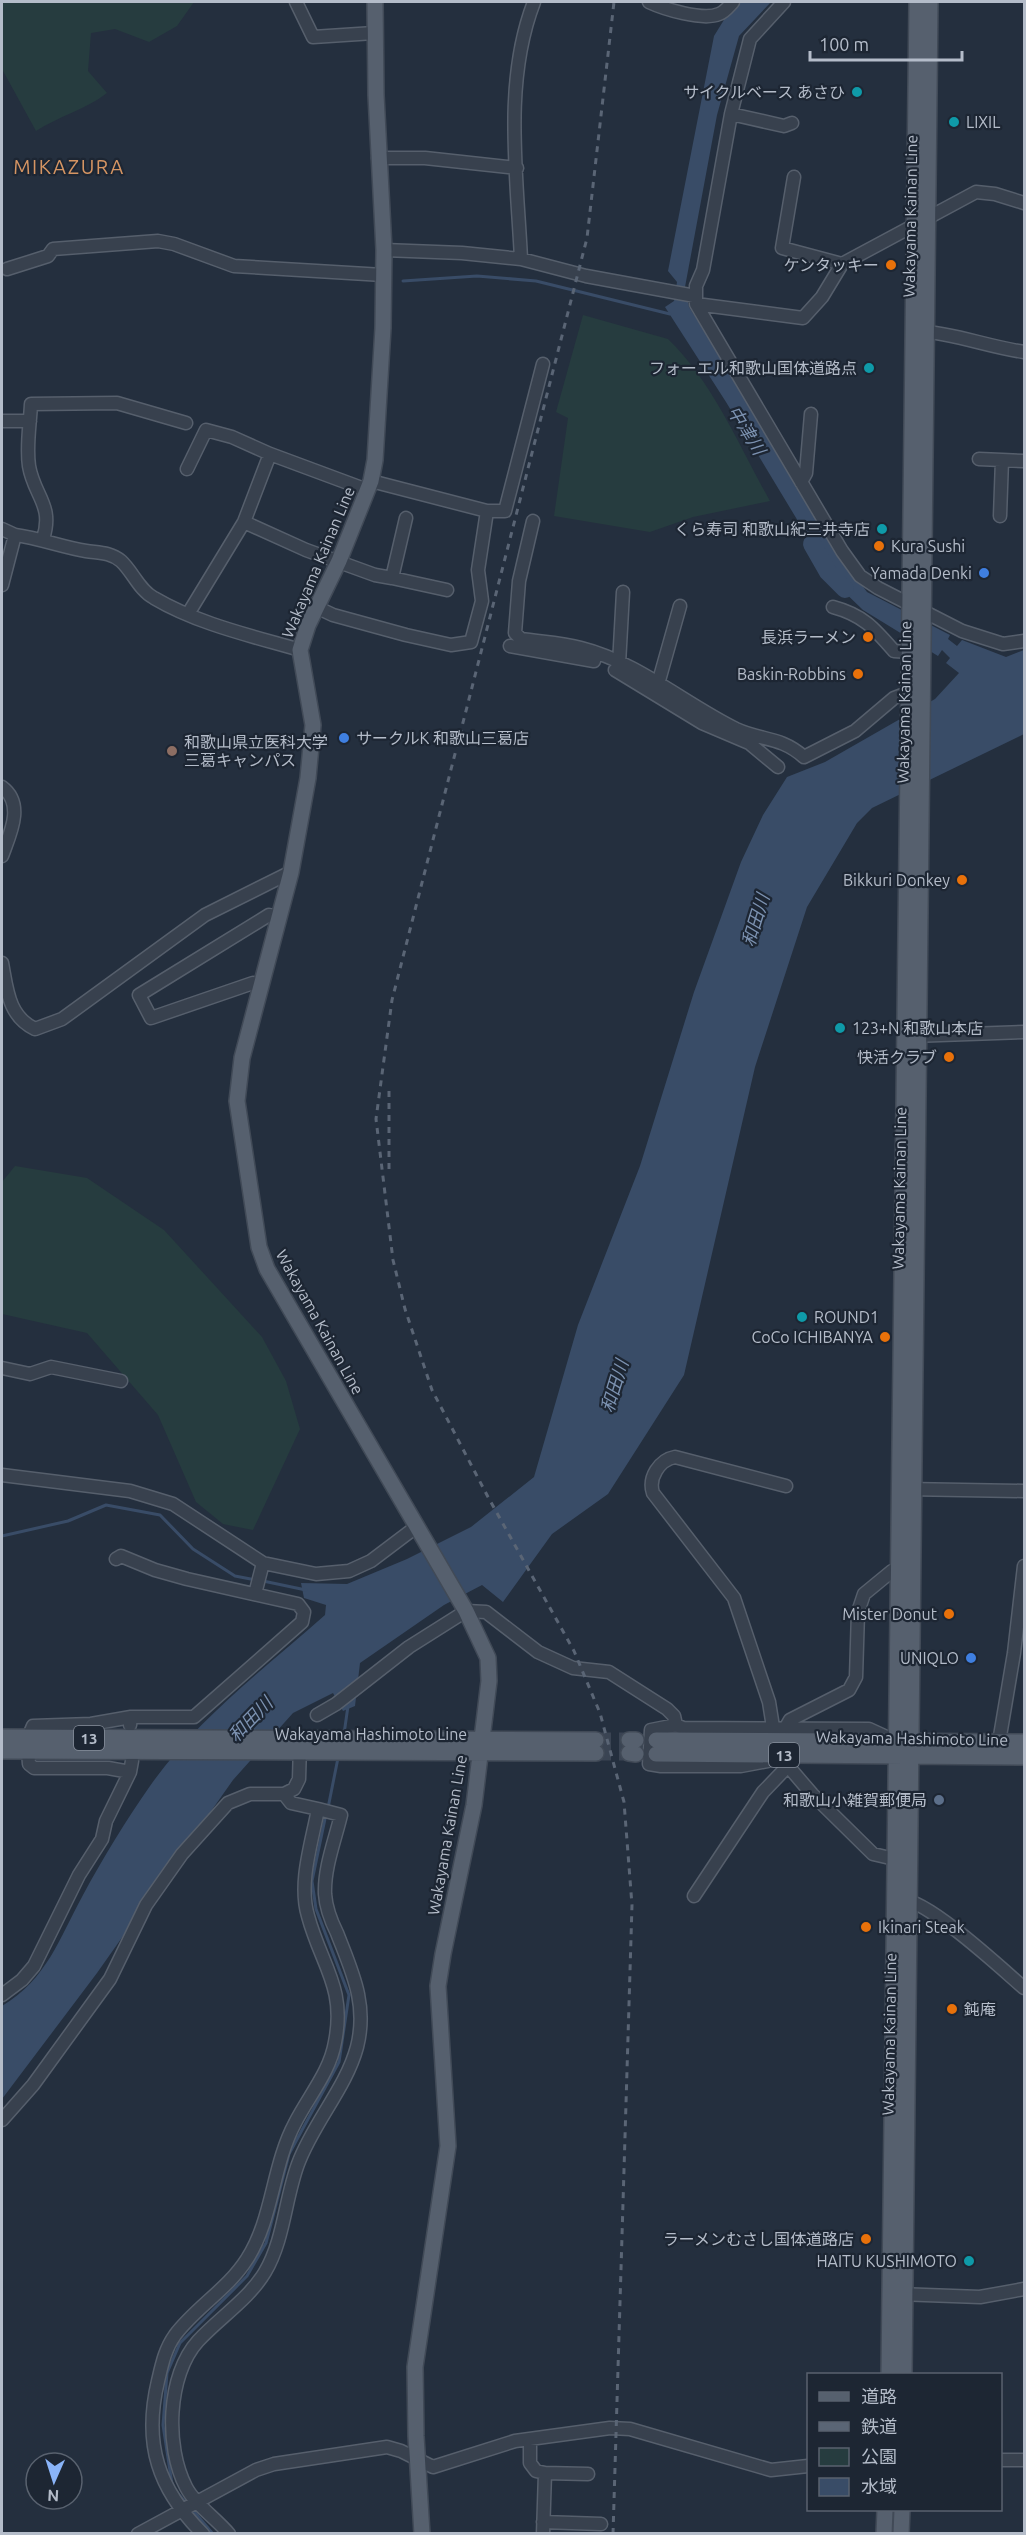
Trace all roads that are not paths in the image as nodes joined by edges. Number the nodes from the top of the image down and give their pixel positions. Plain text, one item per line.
1 (296, 2) edge
2 (375, 2) edge
3 (534, 2) edge
4 (649, 2) edge
5 (734, 2) edge
6 (784, 2) edge
7 (917, 2) edge
8 (930, 2) edge
9 (375, 33) junction
10 (732, 114) junction
11 (792, 123) dead end
12 (378, 158) junction
13 (517, 168) junction
14 (794, 177) dead end
15 (1024, 202) edge
16 (921, 221) junction
17 (384, 250) junction
18 (521, 259) junction
19 (842, 264) junction
20 (7, 269) dead end
21 (383, 275) junction
22 (694, 299) junction
23 (920, 331) junction
24 (1024, 352) edge
25 (543, 364) dead end
26 (811, 414) dead end
27 (2, 421) edge
28 (30, 422) junction
29 (186, 423) dead end
30 (270, 454) junction
31 (979, 459) dead end
32 (1002, 460) junction
33 (1024, 461) edge
34 (187, 469) dead end
35 (801, 482) junction
36 (369, 486) junction
37 (488, 511) junction
38 (1000, 516) dead end
39 (406, 518) dead end
40 (533, 521) dead end
41 (244, 522) junction
42 (2, 529) edge
43 (15, 535) junction
44 (44, 539) junction
45 (339, 561) junction
46 (392, 578) junction
47 (2, 585) edge
48 (447, 590) dead end
49 (623, 592) dead end
50 (680, 606) dead end
51 (316, 607) junction
52 (833, 607) dead end
53 (917, 611) junction
54 (188, 614) junction
55 (1024, 641) edge
56 (510, 646) dead end
57 (300, 650) junction
58 (915, 653) junction
59 (619, 664) junction
60 (658, 684) junction
61 (915, 695) junction
62 (778, 767) dead end
63 (2, 787) edge
64 (2, 856) edge
65 (291, 872) junction
66 (279, 917) junction
67 (2, 963) edge
68 (261, 985) junction
69 (1024, 1032) edge
70 (912, 1036) junction
71 (2, 1368) edge
72 (121, 1381) dead end
73 (2, 1475) edge
74 (786, 1486) dead end
75 (907, 1489) junction
76 (1024, 1491) edge
77 (420, 1534) junction
78 (116, 1559) dead end
79 (1024, 1566) edge
80 (262, 1568) junction
81 (905, 1571) junction
82 (257, 1591) junction
83 (1022, 1604) edge
84 (464, 1608) junction
85 (317, 1715) dead end
86 (676, 1725) junction
87 (773, 1727) junction
88 (786, 1727) junction
89 (2, 1737) edge
90 (999, 1742) junction
91 (1024, 1742) edge
92 (299, 1743) junction
93 (28, 1744) junction
94 (482, 1746) junction
95 (596, 1747) tunnel mouth
96 (656, 1747) dead end
97 (905, 1749) junction
98 (2, 1750) edge
99 (1024, 1757) edge
100 (788, 1764) junction
101 (284, 1794) junction
102 (318, 1809) junction
103 (906, 1861) junction
104 (694, 1896) dead end
105 (902, 1900) junction
106 (1024, 1988) edge
107 (2, 1995) edge
108 (2, 2120) edge
109 (1024, 2289) edge
110 (898, 2294) junction
111 (889, 2373) edge
112 (904, 2373) edge
113 (530, 2439) junction
114 (1002, 2460) edge
115 (1024, 2460) edge
116 (418, 2461) junction
117 (807, 2466) edge
118 (545, 2473) junction
119 (588, 2474) dead end
120 (198, 2503) junction
121 (885, 2511) edge
122 (902, 2511) edge
123 (181, 2512) junction
124 (601, 2524) dead end
125 (543, 2528) edge
126 (138, 2534) edge
127 (203, 2534) edge
128 (229, 2534) edge
129 (422, 2534) edge
130 (884, 2534) edge
131 (901, 2534) edge

1 - 9 street
2 - 9 main road, Wakayama Kainan Line
3 - 13 street
4 - 5 street
6 - 10 street
7 - 16 main road, Wakayama Kainan Line
8 - 16 main road, Wakayama Kainan Line
9 - 12 main road, Wakayama Kainan Line
10 - 11 street
10 - 22 street
12 - 13 street
12 - 17 main road, Wakayama Kainan Line
13 - 18 street
14 - 19 street
15 - 16 street
16 - 19 street
16 - 23 main road, Wakayama Kainan Line
17 - 18 street
17 - 21 main road, Wakayama Kainan Line
18 - 22 street
19 - 22 street
20 - 21 street
21 - 36 main road, Wakayama Kainan Line
22 - 35 street
23 - 24 street
23 - 53 main road, Wakayama Kainan Line
25 - 37 street
26 - 35 street
27 - 28 street
28 - 29 street
28 - 44 street
30 - 34 street
30 - 36 street
30 - 41 street
31 - 32 street
32 - 33 street
32 - 38 street
35 - 53 street
36 - 37 street
36 - 45 main road, Wakayama Kainan Line
37 - 51 street
39 - 46 street
40 - 59 street
41 - 45 street
41 - 54 street
42 - 43 street
43 - 44 street
43 - 47 street
44 - 54 street
45 - 46 street
45 - 51 main road, Wakayama Kainan Line
46 - 48 street
49 - 59 street
50 - 60 street
51 - 57 main road, Wakayama Kainan Line
52 - 58 street
53 - 55 street
53 - 58 main road, Wakayama Kainan Line
54 - 57 street
56 - 62 street
57 - 65 main road, Wakayama Kainan Line
58 - 61 main road, Wakayama Kainan Line
59 - 60 street
60 - 61 street
61 - 70 main road, Wakayama Kainan Line
63 - 64 street
65 - 66 main road, Wakayama Kainan Line
65 - 67 street
66 - 68 main road, Wakayama Kainan Line
66 - 68 street
68 - 77 main road, Wakayama Kainan Line
69 - 70 street
70 - 75 main road, Wakayama Kainan Line
71 - 72 street
73 - 80 street
74 - 87 street
75 - 76 street
75 - 81 main road, Wakayama Kainan Line
77 - 80 street
77 - 84 main road, Wakayama Kainan Line
78 - 82 street
79 - 83 street
80 - 82 street
81 - 88 street
81 - 97 main road, Wakayama Kainan Line
82 - 93 street
83 - 90 street
84 - 85 street
84 - 86 street
84 - 94 main road, Wakayama Kainan Line
86 - 87 street
86 - 100 street
87 - 88 street
88 - 97 street
89 - 93 main road, Wakayama Hashimoto Line / 13
90 - 91 main road, Wakayama Hashimoto Line / 13
90 - 97 main road, Wakayama Hashimoto Line / 13
92 - 93 main road, Wakayama Hashimoto Line / 13
92 - 93 main road, Wakayama Hashimoto Line / 13
92 - 94 main road, Wakayama Hashimoto Line / 13
92 - 101 street
93 - 98 main road, Wakayama Hashimoto Line / 13
93 - 107 street
94 - 95 main road, Wakayama Hashimoto Line / 13
94 - 116 main road, Wakayama Kainan Line
96 - 97 main road, Wakayama Hashimoto Line / 13
97 - 99 main road, Wakayama Hashimoto Line / 13
97 - 100 street
97 - 103 main road, Wakayama Kainan Line
100 - 103 street
100 - 104 street
101 - 102 street
101 - 108 street
102 - 120 street
102 - 123 street
103 - 105 main road, Wakayama Kainan Line
105 - 106 street
105 - 110 main road, Wakayama Kainan Line
109 - 110 street
110 - 111 main road, Wakayama Kainan Line
110 - 112 main road, Wakayama Kainan Line
113 - 116 street
113 - 117 street
113 - 118 street
114 - 115 street
116 - 120 street
116 - 129 main road, Wakayama Kainan Line
118 - 119 street
118 - 125 street
120 - 123 street
120 - 128 street
121 - 130 main road
122 - 131 main road
123 - 126 street
123 - 127 street
124 - 125 street

